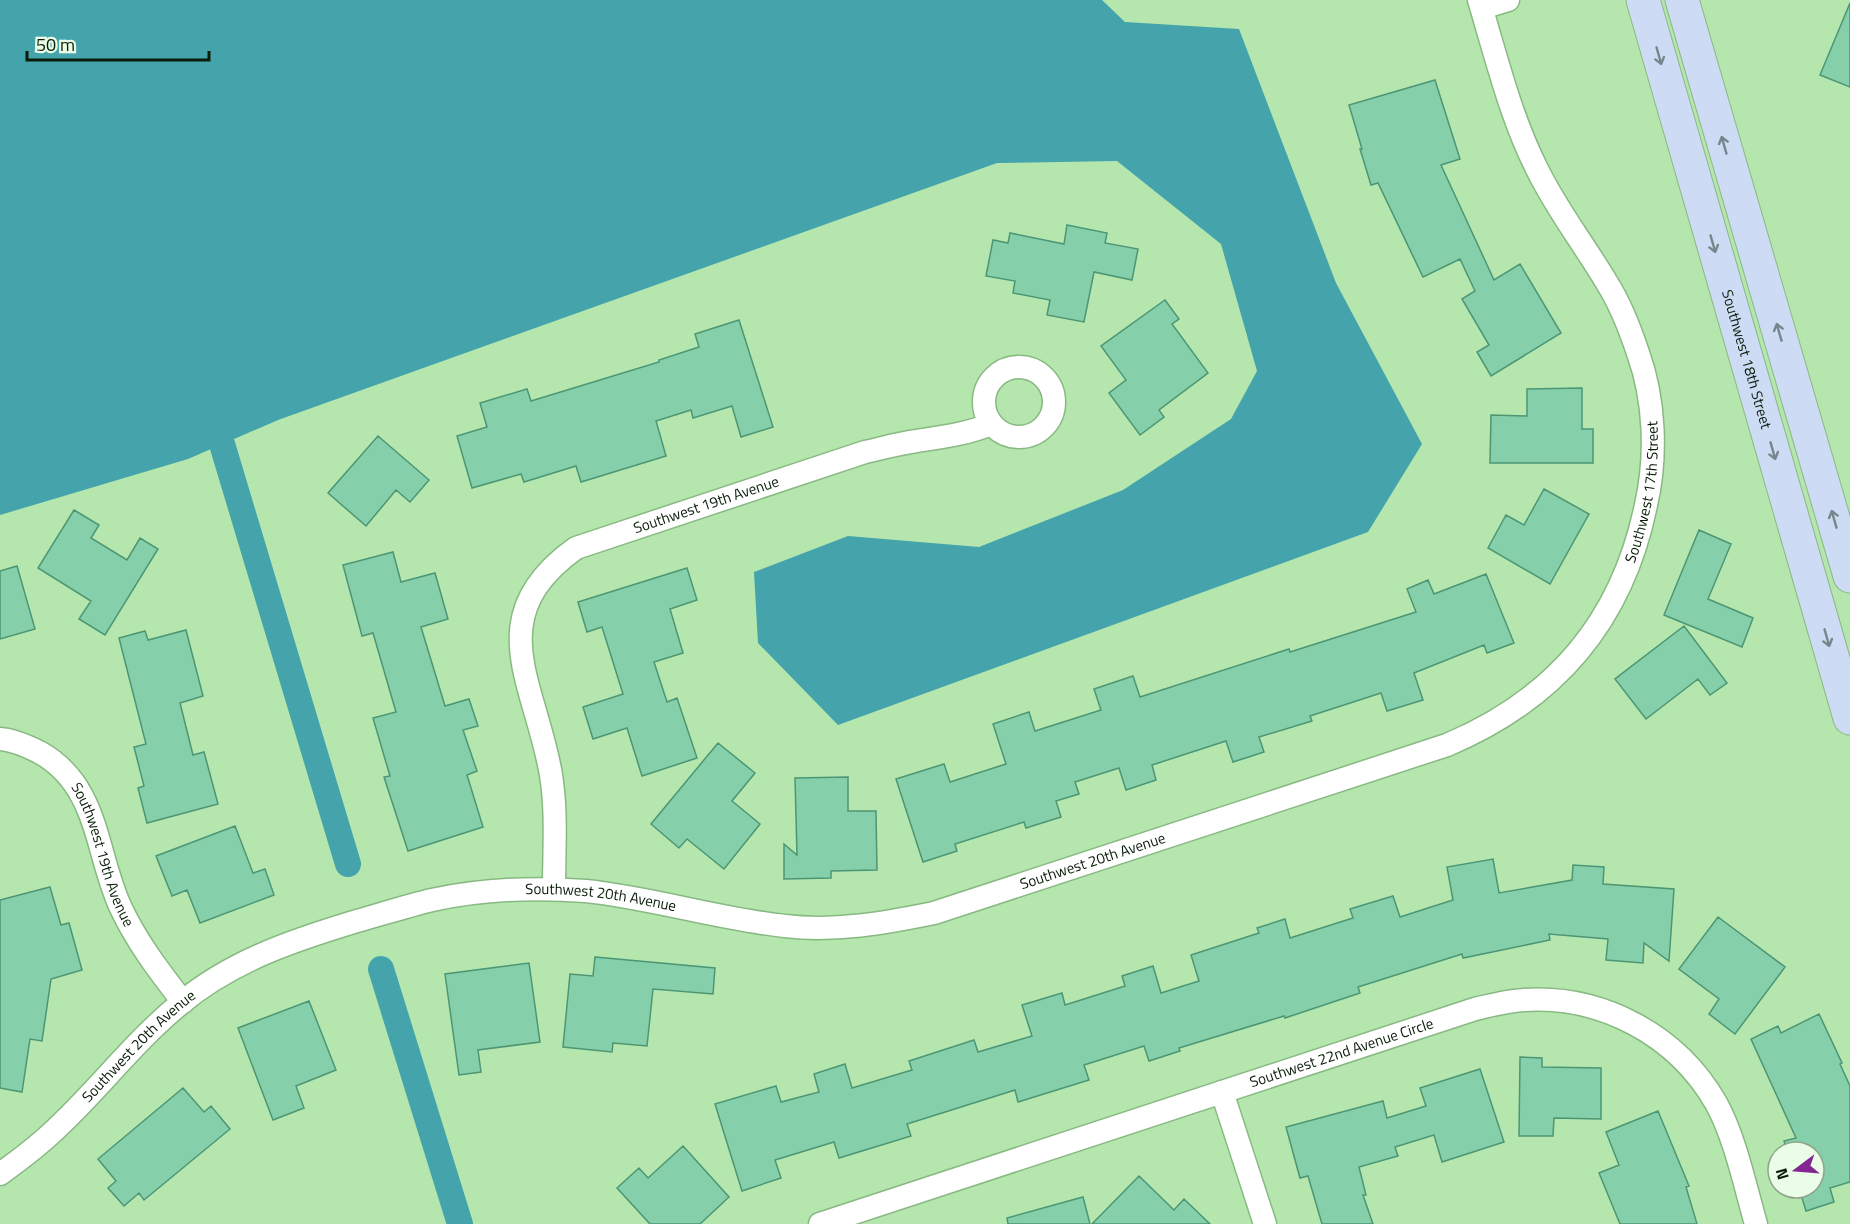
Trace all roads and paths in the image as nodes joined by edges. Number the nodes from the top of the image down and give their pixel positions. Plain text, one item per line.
1 (1508, 0) edge
2 (1643, 0) edge
3 (1682, 0) edge
4 (1481, 4) edge
5 (991, 424) dead end
6 (1850, 576) edge
7 (1850, 718) edge
8 (0, 739) edge
9 (1272, 803) joint
10 (554, 888) junction
11 (183, 1002) junction
12 (1222, 1092) junction
13 (0, 1174) edge
14 (820, 1224) edge
15 (1266, 1224) edge
16 (1756, 1224) edge

1 - 4 street, Southwest 17th Street
2 -> 7 main road, Southwest 18th Street
6 -> 3 main road
4 - 9 street, Southwest 17th Street
5 - 10 street, Southwest 19th Avenue
8 - 11 street, Southwest 19th Avenue
9 - 10 street, Southwest 20th Avenue
10 - 11 street, Southwest 20th Avenue
11 - 13 street, Southwest 20th Avenue
12 - 14 street, Southwest 22nd Avenue Circle
12 - 15 street
12 - 16 street, Southwest 22nd Avenue Circle

